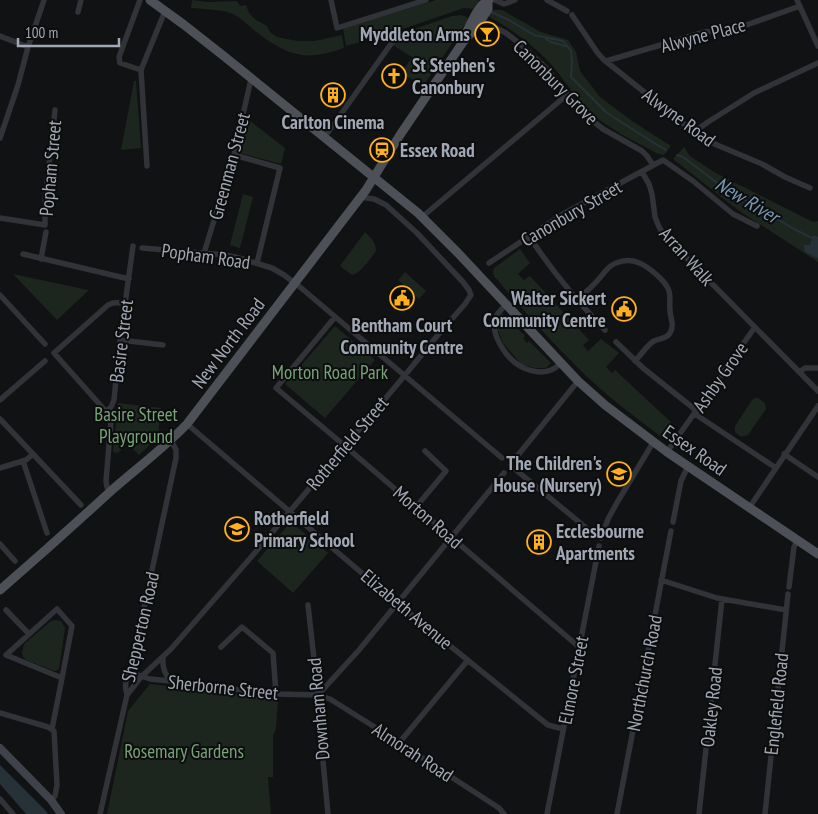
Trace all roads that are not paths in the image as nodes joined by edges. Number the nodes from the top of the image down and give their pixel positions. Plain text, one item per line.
1 (44, 0) edge
2 (81, 0) edge
3 (140, 0) edge
4 (150, 0) edge
5 (330, 0) edge
6 (426, 0) edge
7 (515, 0) edge
8 (547, 0) edge
9 (491, 1) edge
10 (798, 3) edge
11 (165, 11) junction
12 (566, 11) dead end
13 (78, 12) dead end
14 (572, 15) dead end
15 (480, 21) junction
16 (398, 34) dead end
17 (0, 36) edge
18 (463, 42) junction
19 (818, 46) edge
20 (28, 47) junction
21 (606, 61) junction
22 (818, 63) edge
23 (141, 70) junction
24 (251, 79) junction
25 (568, 94) junction
26 (55, 110) dead end
27 (694, 132) junction
28 (0, 138) edge
29 (324, 138) junction
30 (234, 155) junction
31 (654, 165) junction
32 (147, 166) dead end
33 (642, 172) junction
34 (374, 177) junction
35 (810, 188) dead end
36 (360, 197) junction
37 (422, 217) junction
38 (0, 218) edge
39 (757, 226) dead end
40 (46, 229) junction
41 (529, 236) junction
42 (133, 246) dead end
43 (142, 248) dead end
44 (204, 253) junction
45 (23, 254) dead end
46 (41, 259) junction
47 (257, 263) junction
48 (489, 263) dead end
49 (129, 279) junction
50 (294, 282) junction
51 (0, 296) edge
52 (577, 300) junction
53 (126, 302) junction
54 (506, 305) junction
55 (335, 317) junction
56 (755, 327) junction
57 (605, 330) dead end
58 (120, 340) junction
59 (616, 342) dead end
60 (45, 344) dead end
61 (163, 345) dead end
62 (45, 361) dead end
63 (635, 361) junction
64 (560, 363) junction
65 (818, 368) edge
66 (799, 372) junction
67 (405, 376) junction
68 (578, 381) junction
69 (818, 391) edge
70 (0, 400) edge
71 (818, 406) edge
72 (107, 411) junction
73 (696, 412) junction
74 (0, 419) edge
75 (187, 424) junction
76 (171, 440) junction
77 (654, 441) junction
78 (345, 446) junction
79 (425, 451) dead end
80 (667, 452) junction
81 (33, 454) junction
82 (784, 454) junction
83 (502, 458) dead end
84 (23, 461) junction
85 (688, 466) junction
86 (0, 468) edge
87 (776, 468) junction
88 (504, 473) dead end
89 (818, 476) edge
90 (110, 492) junction
91 (81, 505) dead end
92 (416, 507) junction
93 (749, 508) junction
94 (290, 511) junction
95 (673, 522) dead end
96 (671, 531) dead end
97 (47, 533) dead end
98 (452, 537) junction
99 (797, 540) junction
100 (0, 544) edge
101 (599, 546) dead end
102 (818, 554) edge
103 (15, 561) dead end
104 (661, 580) junction
105 (789, 587) dead end
106 (0, 590) edge
107 (788, 594) dead end
108 (722, 599) junction
109 (398, 602) junction
110 (308, 605) dead end
111 (6, 610) dead end
112 (786, 610) junction
113 (29, 634) junction
114 (221, 647) dead end
115 (579, 647) junction
116 (163, 657) junction
117 (468, 660) junction
118 (131, 668) junction
119 (141, 677) junction
120 (62, 678) junction
121 (171, 680) junction
122 (276, 694) junction
123 (127, 695) junction
124 (318, 695) junction
125 (0, 712) edge
126 (563, 728) junction
127 (52, 729) junction
128 (399, 743) junction
129 (0, 748) edge
130 (0, 799) edge
131 (51, 800) junction
132 (13, 814) edge
133 (61, 814) edge
134 (100, 814) edge
135 (328, 814) edge
136 (504, 814) edge
137 (546, 814) edge
138 (616, 814) edge
139 (699, 814) edge
140 (765, 814) edge

1 - 20 street
2 - 13 street
3 - 23 street
4 - 11 main road, Essex Road
5 - 6 street
7 - 9 street
8 - 12 street
9 - 15 main road
9 - 18 main road
10 - 19 street
10 - 21 street, Alwyne Place
11 - 23 street
11 - 24 main road, Essex Road
14 - 21 street, Alwyne Road
15 - 18 main road
15 - 25 street, Canonbury Grove
16 - 29 street
17 - 20 street
18 - 34 main road, New North Road
20 - 28 street
21 - 27 street, Alwyne Road
22 - 27 street
23 - 32 street
24 - 29 main road, Essex Road
24 - 30 street, Greenman Street
25 - 31 street, Canonbury Grove
25 - 37 street
26 - 40 street, Popham Street
27 - 35 street, Alwyne Road
29 - 34 main road, Essex Road
30 - 44 street, Greenman Street
30 - 47 street
31 - 33 street, Canonbury Street
31 - 39 street, Canonbury Street
33 - 41 street, Canonbury Street
33 - 56 street, Arran Walk
34 - 36 main road, New North Road
34 - 37 main road, Essex Road
36 - 50 main road, New North Road
36 - 67 street, Rotherfield Street
37 - 54 main road, Essex Road
38 - 40 street
40 - 46 street, Popham Street
41 - 48 street, Canonbury Street
41 - 52 street
42 - 49 street, Basire Street
43 - 44 street, Popham Road
44 - 47 street, Popham Road
45 - 46 street
46 - 49 street
47 - 50 street, Popham Road
49 - 53 street, Basire Street
50 - 55 street, Popham Road
50 - 75 main road, New North Road
51 - 60 street
52 - 57 street
52 - 63 street
53 - 58 street, Basire Street
53 - 72 street
54 - 64 main road, Essex Road
54 - 64 street
55 - 67 street, Popham Road
55 - 78 street, Morton Road
56 - 66 street, Arran Walk
56 - 73 street, Ashby Grove
58 - 61 street
58 - 72 street, Basire Street
59 - 63 street
62 - 70 street
63 - 73 street
64 - 68 main road, Essex Road
65 - 66 street
66 - 69 street, Arran Walk
67 - 78 street, Rotherfield Street
67 - 83 street, Popham Road
68 - 77 main road, Essex Road
68 - 77 street
71 - 82 street
72 - 90 street, Basire Street
73 - 80 street, Ashby Grove
73 - 87 street
74 - 81 street
75 - 76 main road, New North Road
75 - 94 street, Elizabeth Avenue
76 - 90 main road, New North Road
76 - 118 street, Shepperton Road
77 - 80 main road, Essex Road
78 - 92 street, Morton Road
78 - 94 street, Rotherfield Street
79 - 92 street
80 - 85 main road, Essex Road
81 - 84 street
81 - 91 street
82 - 87 street
82 - 89 street
84 - 86 street
84 - 97 street
85 - 93 main road, Essex Road
85 - 95 street
87 - 93 street
88 - 98 street
90 - 106 main road, New North Road
92 - 98 street, Morton Road
93 - 99 main road, Essex Road
94 - 109 street, Elizabeth Avenue
94 - 116 street, Rotherfield Street
96 - 104 street, Northchurch Road
98 - 109 street
98 - 115 street, Morton Road
99 - 102 main road, Essex Road
99 - 105 street
100 - 103 street
101 - 115 street, Elmore Street
104 - 108 street
104 - 138 street, Northchurch Road
107 - 112 street, Englefield Road
108 - 112 street
108 - 139 street, Oakley Road
109 - 117 street, Elizabeth Avenue
109 - 124 street
110 - 124 street, Downham Road
111 - 113 street
112 - 140 street, Englefield Road
113 - 120 street
113 - 120 street
114 - 122 street
115 - 126 street, Elmore Street
116 - 119 street, Rotherfield Street
116 - 121 street
117 - 126 street, Elizabeth Avenue
117 - 128 street
118 - 119 street, Sherborne Street
118 - 123 street, Shepperton Road
119 - 121 street, Sherborne Street
119 - 123 street, Rotherfield Street
120 - 127 street
121 - 122 street, Sherborne Street
122 - 124 street, Sherborne Street
123 - 134 street, Shepperton Road
124 - 128 street, Almorah Road
124 - 135 street, Downham Road
125 - 127 street
126 - 137 street, Elmore Street
127 - 131 street
128 - 136 street, Almorah Road
129 - 131 main road
130 - 132 street
131 - 133 main road

